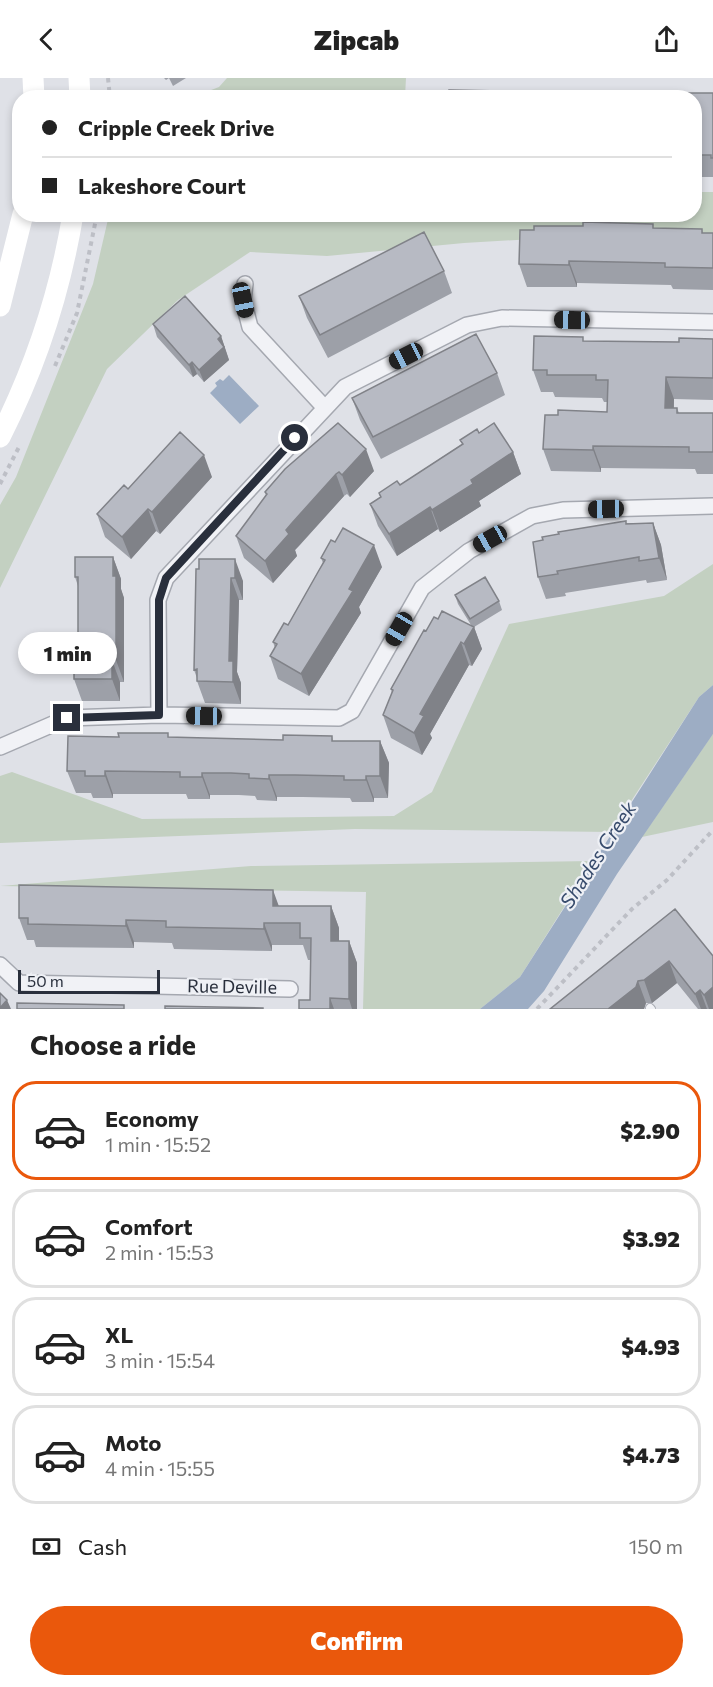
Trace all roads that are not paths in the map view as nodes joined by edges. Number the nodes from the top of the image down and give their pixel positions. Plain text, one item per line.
1 (21, 222) edge
2 (73, 222) edge
3 (245, 284) dead end
4 (0, 306) edge
5 (713, 322) edge
6 (324, 406) junction
7 (0, 437) edge
8 (713, 506) edge
9 (159, 715) junction
10 (0, 747) edge
11 (0, 965) edge
12 (290, 988) dead end

1 - 4 main road
2 - 7 main road
3 - 6 street
5 - 6 street
6 - 9 street
8 - 9 street
9 - 10 street
11 - 12 street, Rue Deville

